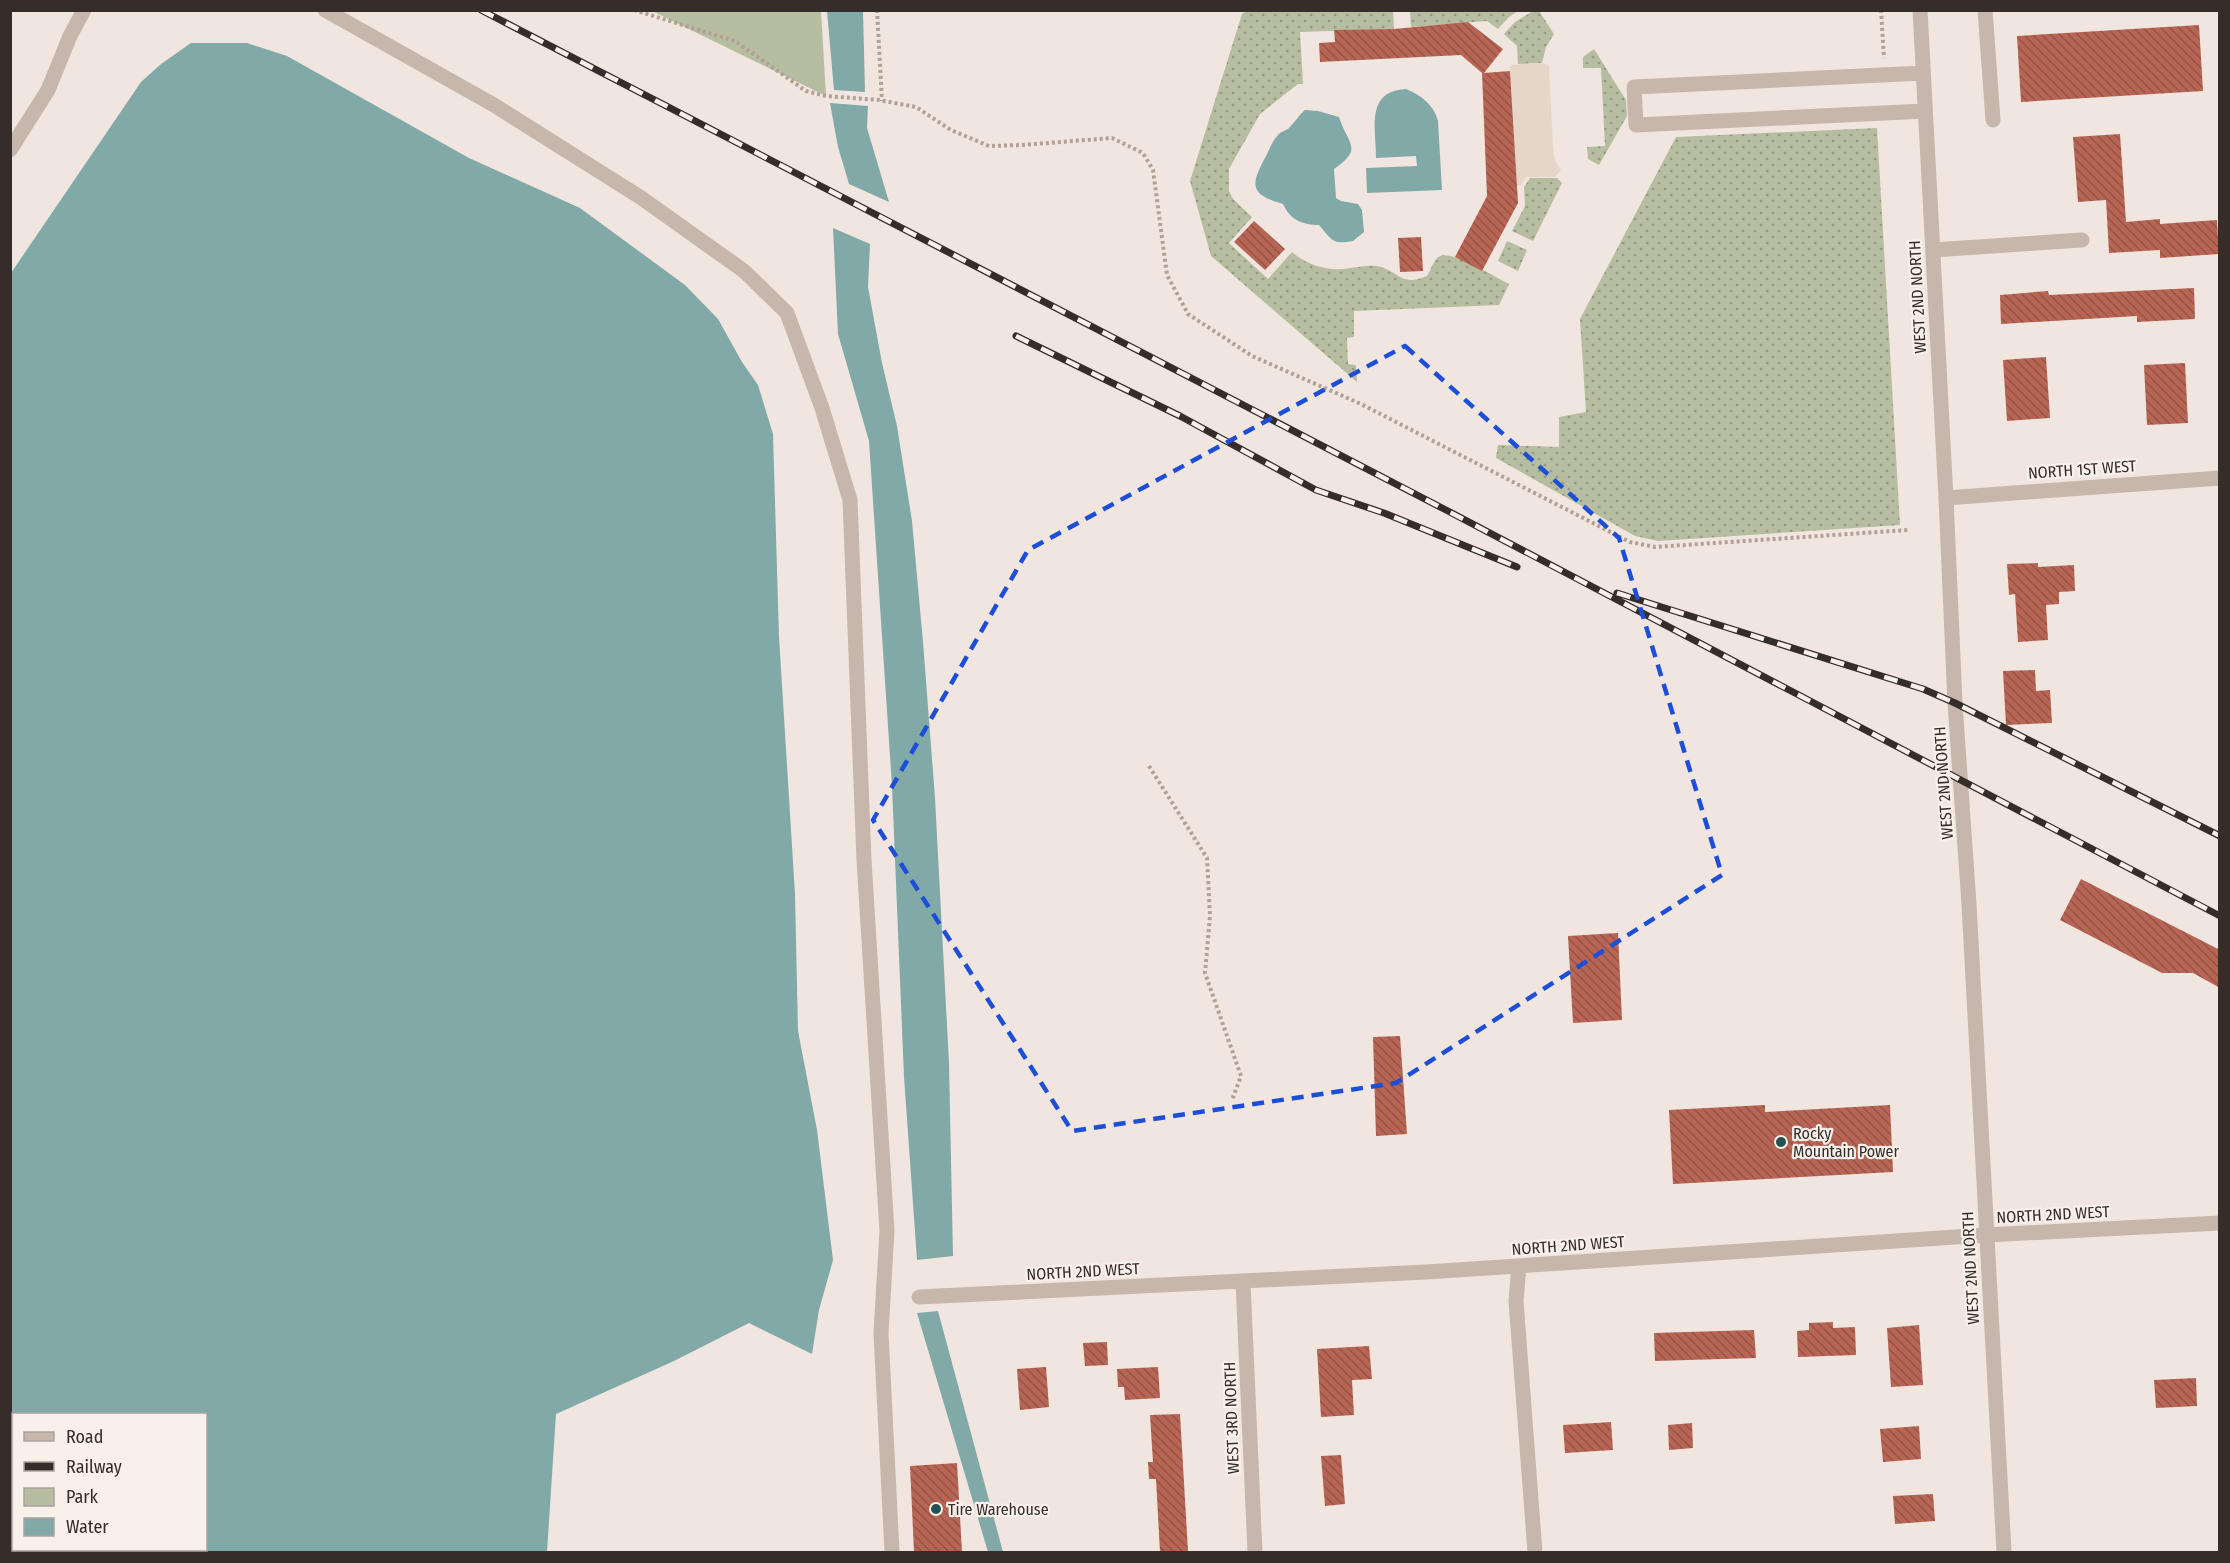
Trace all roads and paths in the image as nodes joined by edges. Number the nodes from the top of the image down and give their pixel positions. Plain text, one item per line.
1 (84, 10) edge
2 (325, 10) edge
3 (633, 10) edge
4 (877, 10) edge
5 (1881, 10) edge
6 (1920, 10) edge
7 (1985, 10) edge
8 (1884, 60) dead end
9 (1923, 73) junction
10 (881, 100) junction
11 (1925, 111) junction
12 (1993, 120) dead end
13 (10, 150) edge
14 (2082, 240) dead end
15 (1933, 250) junction
16 (2220, 478) edge
17 (1946, 498) junction
18 (1908, 530) dead end
19 (1149, 766) dead end
20 (1232, 1100) dead end
21 (2220, 1223) edge
22 (1986, 1235) junction
23 (1519, 1266) junction
24 (1243, 1282) junction
25 (919, 1297) dead end
26 (892, 1552) edge
27 (1255, 1552) edge
28 (1535, 1552) edge
29 (2004, 1552) edge

1 - 13 street
2 - 26 street
3 - 10 path
4 - 10 path
5 - 8 path
6 - 9 street, WEST 2ND NORTH
7 - 12 street
9 - 11 street, WEST 2ND NORTH
9 - 11 street
10 - 18 path
11 - 15 street, WEST 2ND NORTH
14 - 15 street
15 - 17 street, WEST 2ND NORTH
16 - 17 street, NORTH 1ST WEST
17 - 22 street, WEST 2ND NORTH
19 - 20 path
21 - 22 street, NORTH 2ND WEST
22 - 23 street, NORTH 2ND WEST
22 - 29 street, WEST 2ND NORTH
23 - 24 street, NORTH 2ND WEST
23 - 28 street
24 - 25 street, NORTH 2ND WEST
24 - 27 street, WEST 3RD NORTH

